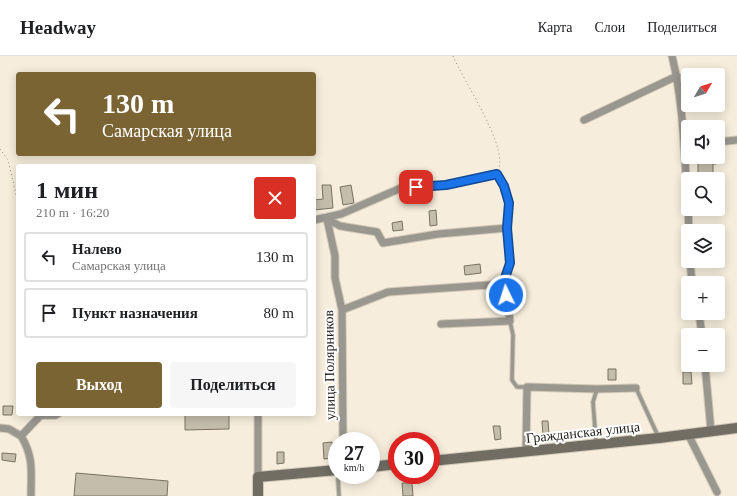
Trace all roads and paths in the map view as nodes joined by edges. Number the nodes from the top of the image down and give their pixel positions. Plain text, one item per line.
1 (453, 56) edge
2 (672, 56) edge
3 (677, 76) junction
4 (584, 120) dead end
5 (683, 120) edge
6 (737, 140) edge
7 (725, 141) edge
8 (0, 149) edge
9 (497, 174) junction
10 (16, 194) edge
11 (327, 218) junction
12 (316, 220) edge
13 (507, 228) junction
14 (503, 284) junction
15 (342, 310) junction
16 (510, 321) junction
17 (441, 324) dead end
18 (706, 372) edge
19 (527, 387) junction
20 (636, 388) joint
21 (598, 389) junction
22 (37, 416) edge
23 (47, 416) edge
24 (58, 416) edge
25 (258, 416) edge
26 (0, 428) edge
27 (737, 428) edge
28 (711, 431) junction
29 (343, 432) edge
30 (688, 434) junction
31 (21, 436) junction
32 (659, 438) junction
33 (596, 443) junction
34 (526, 452) junction
35 (440, 460) edge
36 (328, 471) edge
37 (258, 477) junction
38 (338, 484) edge
39 (717, 492) dead end
40 (31, 496) edge
41 (258, 496) edge
42 (338, 496) edge

1 - 9 path
2 - 3 street
3 - 4 street
3 - 5 street
6 - 7 street
8 - 10 path
9 - 11 street
9 - 13 lane
11 - 12 street
11 - 13 street
11 - 15 street, улица Полярников
13 - 14 lane
14 - 15 street
14 - 16 street
15 - 29 street, улица Полярников
16 - 17 street
16 - 19 lane
18 - 28 street
19 - 21 street
19 - 34 street
20 - 21 street
20 - 32 lane
21 - 33 lane
22 - 31 street
23 - 24 lane
25 - 37 street
26 - 31 street
27 - 28 street, Гражданская улица
28 - 30 street, Гражданская улица
30 - 32 street, Гражданская улица
30 - 39 street
31 - 40 street
32 - 33 street, Гражданская улица
33 - 34 street, Гражданская улица
34 - 35 street, Гражданская улица
36 - 37 street
37 - 41 street
38 - 42 lane

